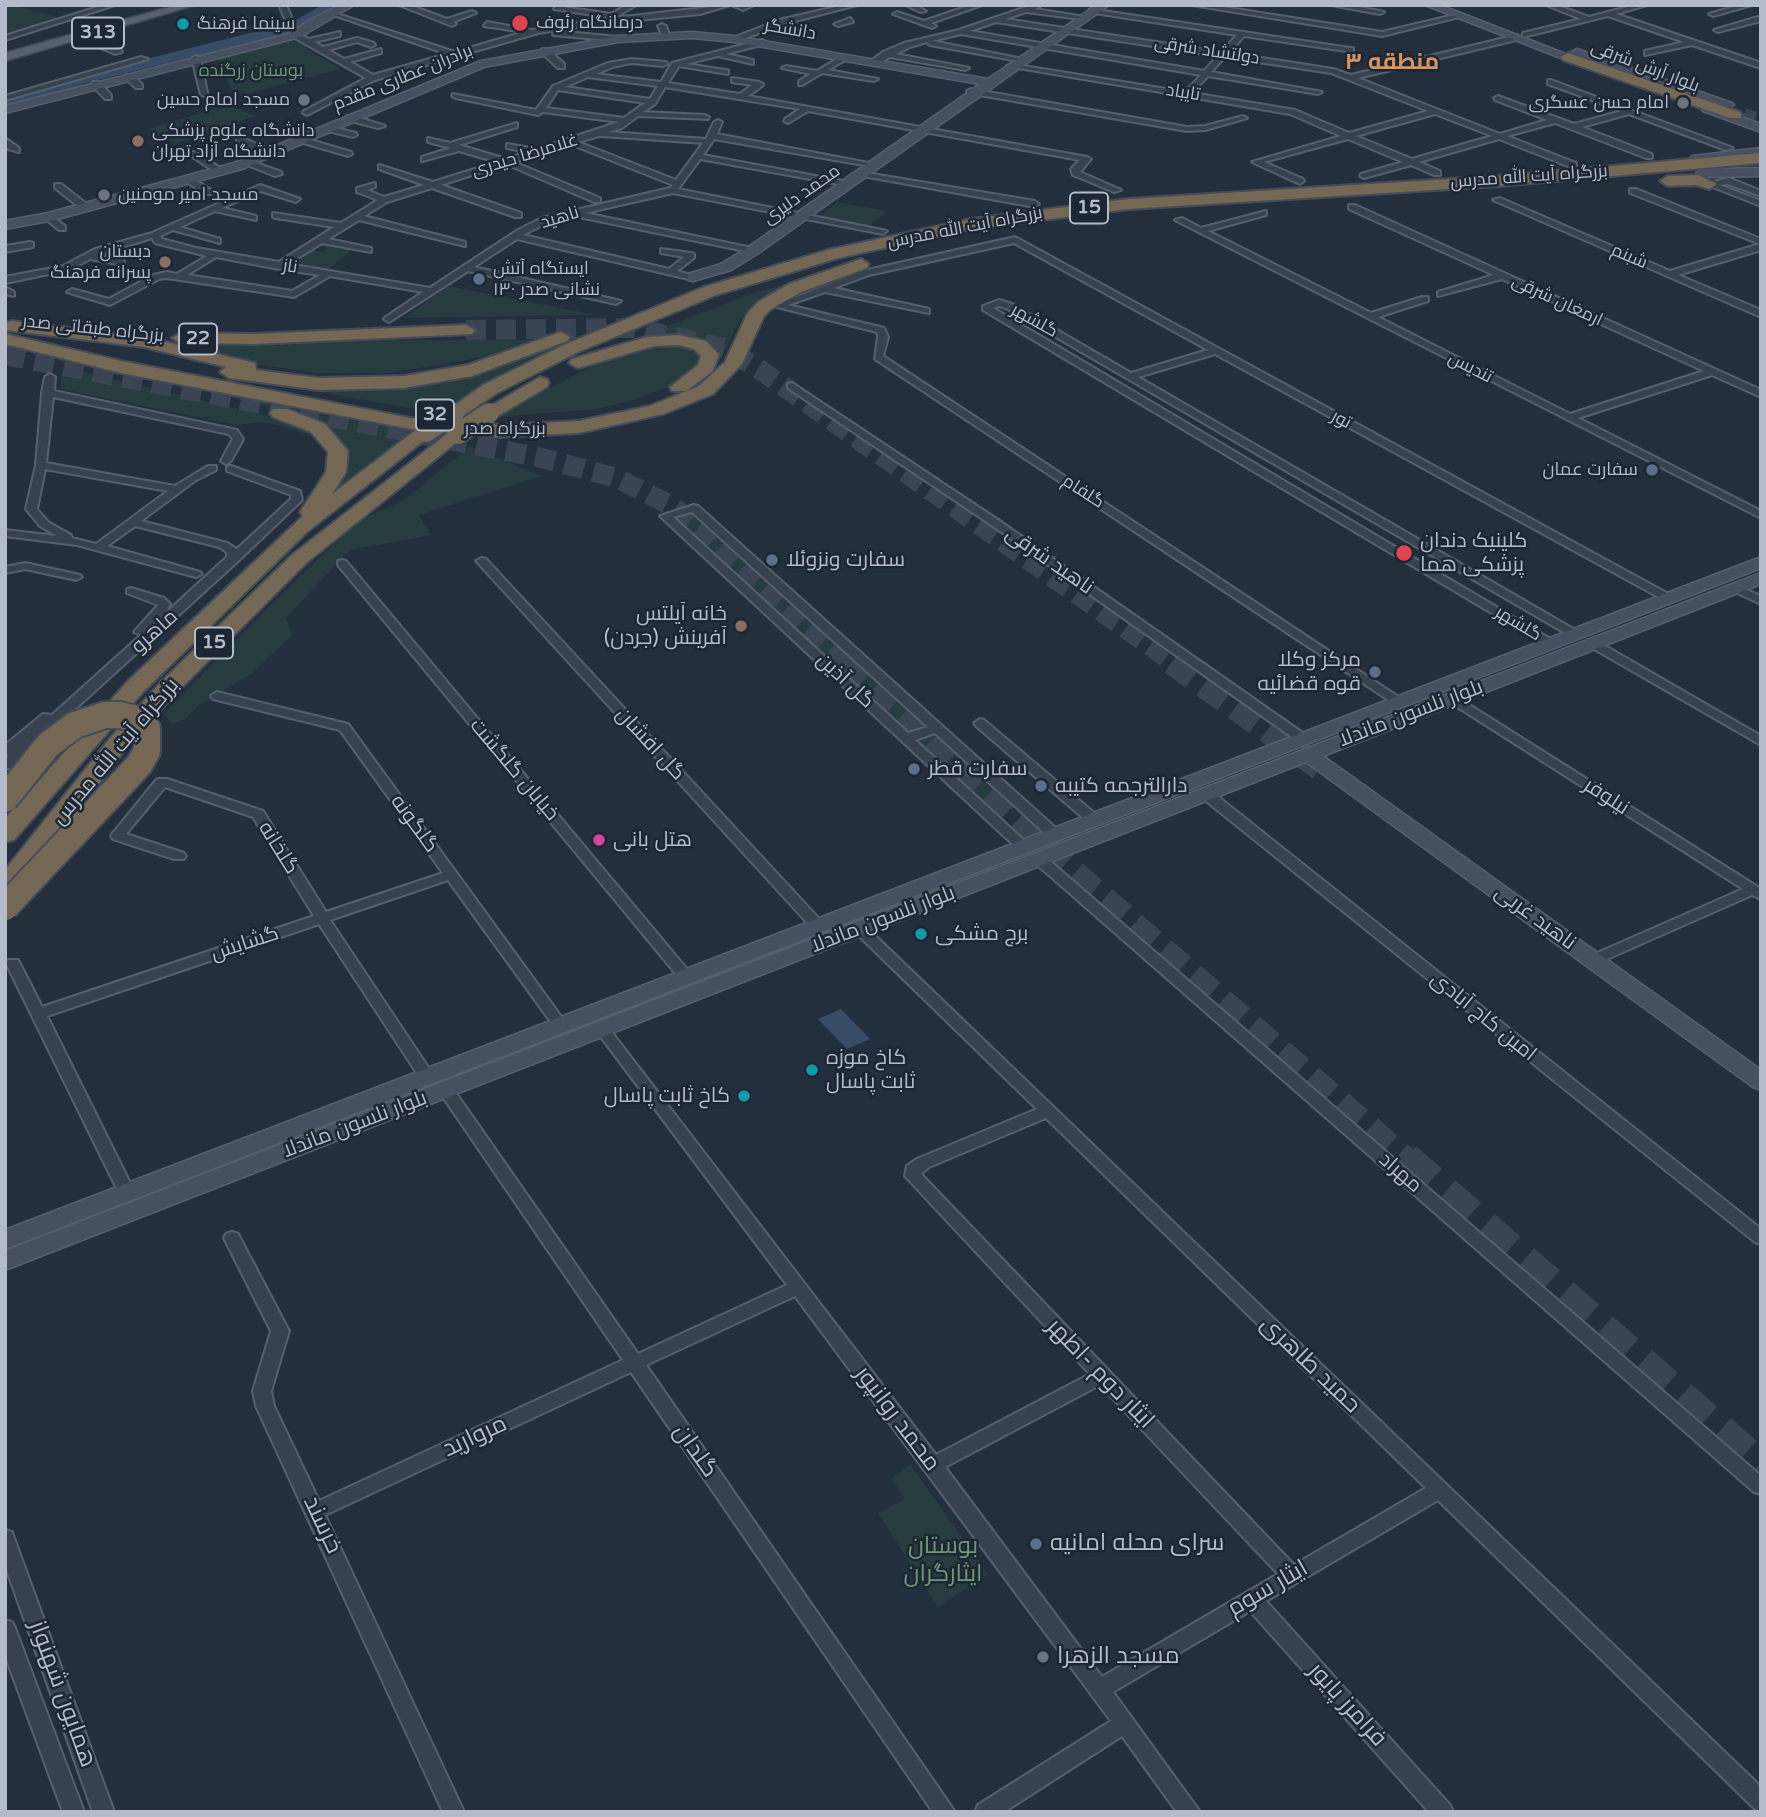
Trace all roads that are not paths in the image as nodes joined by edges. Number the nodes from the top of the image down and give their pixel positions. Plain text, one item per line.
1 (112, 5) edge
2 (174, 5) edge
3 (190, 5) edge
4 (282, 5) edge
5 (349, 5) edge
6 (402, 5) edge
7 (633, 5) edge
8 (727, 5) edge
9 (733, 5) edge
10 (751, 5) edge
11 (909, 5) edge
12 (979, 5) edge
13 (1039, 5) edge
14 (1195, 5) edge
15 (1334, 5) edge
16 (1430, 5) edge
17 (1443, 5) edge
18 (1549, 5) edge
19 (1644, 5) edge
20 (1749, 5) edge
21 (851, 6) edge
22 (1347, 6) edge
23 (557, 7) edge
24 (813, 7) edge
25 (962, 7) edge
26 (866, 10) dead end
27 (1025, 10) junction
28 (1094, 10) edge
29 (922, 11) dead end
30 (822, 12) junction
31 (932, 12) dead end
32 (1380, 12) dead end
33 (333, 13) junction
34 (472, 13) dead end
35 (897, 14) dead end
36 (1608, 14) junction
37 (1713, 14) dead end
38 (550, 16) dead end
39 (1459, 16) junction
40 (945, 17) junction
41 (609, 18) junction
42 (991, 18) junction
43 (1588, 19) junction
44 (1761, 19) edge
45 (850, 20) dead end
46 (543, 23) dead end
47 (925, 23) junction
48 (487, 24) dead end
49 (838, 24) dead end
50 (942, 29) dead end
51 (1063, 30) junction
52 (1718, 30) dead end
53 (537, 31) junction
54 (961, 32) junction
55 (337, 34) dead end
56 (1242, 34) junction
57 (615, 35) junction
58 (1521, 36) junction
59 (83, 37) junction
60 (5, 38) edge
61 (301, 39) junction
62 (734, 39) junction
63 (922, 41) junction
64 (762, 43) junction
65 (1691, 43) junction
66 (371, 45) dead end
67 (497, 45) junction
68 (1043, 46) junction
69 (320, 50) junction
70 (1350, 50) dead end
71 (378, 51) dead end
72 (545, 51) junction
73 (118, 52) dead end
74 (1648, 53) dead end
75 (5, 54) edge
76 (454, 54) junction
77 (715, 54) junction
78 (886, 54) junction
79 (1224, 54) junction
80 (507, 57) junction
81 (1568, 57) junction
82 (196, 58) junction
83 (842, 58) junction
84 (144, 59) dead end
85 (343, 62) junction
86 (750, 62) dead end
87 (872, 63) junction
88 (1019, 63) junction
89 (663, 64) dead end
90 (946, 64) junction
91 (675, 65) junction
92 (561, 66) dead end
93 (1761, 66) edge
94 (786, 68) dead end
95 (965, 68) dead end
96 (725, 72) dead end
97 (820, 72) junction
98 (933, 74) junction
99 (1206, 74) junction
100 (588, 75) junction
101 (129, 77) junction
102 (372, 78) junction
103 (1353, 78) junction
104 (874, 79) dead end
105 (735, 80) dead end
106 (1659, 80) junction
107 (1551, 82) dead end
108 (802, 83) dead end
109 (989, 83) junction
110 (96, 85) junction
111 (662, 85) junction
112 (139, 86) dead end
113 (556, 88) junction
114 (975, 92) junction
115 (1318, 92) dead end
116 (1187, 94) junction
117 (205, 95) dead end
118 (456, 96) dead end
119 (108, 97) dead end
120 (741, 97) junction
121 (5, 98) edge
122 (1498, 98) dead end
123 (652, 102) junction
124 (807, 108) junction
125 (5, 110) edge
126 (1437, 111) junction
127 (1630, 111) junction
128 (541, 112) junction
129 (307, 113) dead end
130 (639, 114) junction
131 (1740, 115) joint
132 (705, 117) dead end
133 (1761, 117) tunnel mouth
134 (1243, 118) dead end
135 (1555, 120) junction
136 (337, 121) junction
137 (627, 121) junction
138 (788, 121) dead end
139 (718, 122) dead end
140 (514, 125) dead end
141 (382, 126) dead end
142 (1574, 127) junction
143 (924, 128) junction
144 (1761, 128) tunnel mouth
145 (597, 134) junction
146 (353, 135) dead end
147 (1499, 136) junction
148 (1350, 137) junction
149 (240, 138) dead end
150 (475, 138) junction
151 (300, 139) junction
152 (710, 139) junction
153 (5, 140) edge
154 (431, 141) dead end
155 (572, 142) junction
156 (455, 147) junction
157 (1729, 148) dead end
158 (16, 150) dead end
159 (1761, 152) edge
160 (270, 153) junction
161 (540, 153) junction
162 (194, 154) dead end
163 (348, 155) dead end
164 (697, 156) junction
165 (1761, 158) edge
166 (425, 159) dead end
167 (248, 162) junction
168 (507, 162) junction
169 (1411, 162) junction
170 (1646, 162) junction
171 (452, 164) dead end
172 (875, 165) junction
173 (1573, 165) dead end
174 (382, 167) dead end
175 (1761, 169) edge
176 (220, 171) junction
177 (473, 172) junction
178 (1437, 173) dead end
179 (278, 174) dead end
180 (863, 174) junction
181 (1364, 176) dead end
182 (1706, 178) junction
183 (190, 180) junction
184 (1300, 181) dead end
185 (849, 183) junction
186 (431, 185) junction
187 (58, 186) dead end
188 (372, 186) dead end
189 (676, 187) junction
190 (1117, 190) dead end
191 (1633, 191) dead end
192 (208, 192) dead end
193 (296, 199) dead end
194 (384, 200) junction
195 (597, 200) dead end
196 (1497, 200) dead end
197 (1759, 200) edge
198 (1035, 204) dead end
199 (1352, 207) dead end
200 (86, 208) junction
201 (216, 209) junction
202 (573, 213) junction
203 (1263, 214) dead end
204 (276, 215) dead end
205 (518, 215) dead end
206 (802, 216) junction
207 (358, 217) junction
208 (49, 218) junction
209 (253, 219) dead end
210 (1179, 220) dead end
211 (5, 225) edge
212 (342, 226) junction
213 (172, 227) junction
214 (62, 229) dead end
215 (883, 231) dead end
216 (1200, 231) junction
217 (155, 235) junction
218 (516, 236) junction
219 (321, 240) junction
220 (216, 241) dead end
221 (462, 244) dead end
222 (1761, 244) edge
223 (30, 245) dead end
224 (908, 248) junction
225 (5, 249) edge
226 (368, 250) dead end
227 (664, 251) dead end
228 (752, 251) junction
229 (214, 255) junction
230 (88, 256) junction
231 (121, 263) dead end
232 (279, 266) junction
233 (467, 268) junction
234 (50, 272) junction
235 (670, 272) junction
236 (769, 272) junction
237 (329, 273) junction
238 (1670, 274) junction
239 (1502, 276) junction
240 (178, 277) junction
241 (693, 277) joint
242 (5, 280) edge
243 (825, 289) junction
244 (432, 290) junction
245 (1441, 294) dead end
246 (1425, 299) dead end
247 (616, 300) dead end
248 (926, 311) dead end
249 (1761, 314) edge
250 (1369, 317) junction
251 (5, 325) edge
252 (390, 326) junction
253 (466, 330) tunnel mouth
254 (5, 339) edge
255 (1067, 339) junction
256 (1046, 345) junction
257 (531, 349) junction
258 (1214, 351) junction
259 (165, 360) junction
260 (573, 364) junction
261 (121, 367) junction
262 (1712, 372) junction
263 (50, 377) dead end
264 (1134, 378) junction
265 (792, 386) dead end
266 (1117, 387) junction
267 (47, 393) junction
268 (1761, 394) edge
269 (1569, 418) junction
270 (456, 424) junction
271 (1244, 442) junction
272 (1222, 449) junction
273 (41, 465) junction
274 (228, 465) junction
275 (176, 489) junction
276 (1761, 515) edge
277 (133, 522) junction
278 (300, 528) junction
279 (5, 533) edge
280 (1410, 538) junction
281 (78, 542) junction
282 (1387, 546) junction
283 (99, 547) junction
284 (233, 561) junction
285 (482, 561) dead end
286 (1761, 562) edge
287 (342, 563) dead end
288 (5, 570) edge
289 (196, 574) dead end
290 (768, 574) junction
291 (76, 577) dead end
292 (1761, 578) edge
293 (738, 583) junction
294 (1735, 588) junction
295 (131, 591) dead end
296 (1668, 598) junction
297 (1761, 601) edge
298 (1585, 638) junction
299 (1551, 643) junction
300 (847, 647) junction
301 (817, 656) junction
302 (217, 696) dead end
303 (1452, 698) junction
304 (1400, 702) junction
305 (980, 723) dead end
306 (937, 728) junction
307 (907, 738) junction
308 (1761, 741) edge
309 (1305, 747) junction
310 (5, 752) edge
311 (5, 765) edge
312 (1206, 794) junction
313 (5, 799) edge
314 (1094, 820) junction
315 (5, 835) edge
316 (1055, 835) junction
317 (1032, 853) junction
318 (179, 856) dead end
319 (452, 875) junction
320 (5, 887) edge
321 (1757, 893) edge
322 (5, 907) edge
323 (322, 918) junction
324 (818, 926) junction
325 (860, 929) junction
326 (1593, 960) junction
327 (13, 963) dead end
328 (692, 984) junction
329 (39, 1013) junction
330 (561, 1026) junction
331 (602, 1029) junction
332 (427, 1077) junction
333 (1761, 1082) edge
334 (446, 1090) junction
335 (1048, 1111) junction
336 (127, 1193) junction
337 (232, 1238) dead end
338 (1761, 1238) edge
339 (5, 1240) edge
340 (5, 1261) edge
341 (796, 1288) junction
342 (635, 1363) junction
343 (1102, 1376) junction
344 (933, 1465) junction
345 (1761, 1487) edge
346 (1439, 1490) junction
347 (316, 1511) junction
348 (5, 1538) edge
349 (1292, 1576) junction
350 (1251, 1599) junction
351 (5, 1628) edge
352 (1098, 1689) junction
353 (1124, 1724) junction
354 (1761, 1801) edge
355 (74, 1812) edge
356 (104, 1812) edge
357 (454, 1812) edge
358 (945, 1812) edge
359 (985, 1812) edge
360 (1190, 1812) edge
361 (1443, 1812) edge

1 - 60 street
2 - 75 main road, 313
3 - 59 main road, 313
4 - 61 street
5 - 33 main road
6 - 34 street
7 - 41 street
8 - 41 street
9 - 10 street
11 - 29 street
12 - 25 street
13 - 27 street
14 - 39 street
15 - 22 street
16 - 39 main road
17 - 58 main road
18 - 43 street
19 - 36 street
20 - 37 street
21 - 26 street
21 - 30 street
22 - 32 street
23 - 38 street
23 - 41 street
24 - 30 street
25 - 40 street
25 - 42 street, دولتشاد شرقی
27 - 28 street
27 - 42 street
28 - 51 main road, محمد دلیری
28 - 56 street
30 - 62 street
31 - 40 street
33 - 61 main road
33 - 76 street
35 - 47 street
36 - 43 street
36 - 65 street
39 - 58 main road
40 - 47 street
41 - 53 street
42 - 51 street, دولتشاد شرقی
42 - 54 street
43 - 58 street
44 - 52 street
45 - 49 street
46 - 53 street
47 - 50 street
48 - 53 street
51 - 68 main road, محمد دلیری
51 - 79 street, دولتشاد شرقی
53 - 57 street, دانشگر
53 - 67 street
54 - 63 street
54 - 68 street
55 - 61 street
56 - 70 street
56 - 79 street
57 - 62 main road, دانشگر
57 - 72 main road, برادران عطاری مقدم
58 - 81 main road, بلوار آرش شرقی
58 - 103 street
58 - 106 main road, بلوار آرش شرقی
59 - 73 street
59 - 75 main road, 313
61 - 69 street
61 - 82 main road
62 - 64 main road, دانشگر
63 - 78 street
63 - 88 street, تایباد
64 - 77 street
64 - 83 main road, دانشگر
65 - 74 street
65 - 93 street
66 - 69 street
67 - 76 street
67 - 80 street
68 - 88 main road, محمد دلیری
68 - 99 street
69 - 85 street
71 - 85 street
72 - 80 main road, برادران عطاری مقدم
72 - 92 street
76 - 102 street
77 - 86 street
77 - 91 street
78 - 87 street
78 - 90 street
79 - 99 street
79 - 103 street, دولتشاد شرقی
80 - 136 main road, برادران عطاری مقدم
81 - 131 highway
81 - 144 main road, بلوار آرش شرقی
82 - 101 main road
82 - 117 street
83 - 87 main road, دانشگر
83 - 97 street
84 - 121 street
85 - 102 street
87 - 98 main road, دانشگر
88 - 109 main road, محمد دلیری
88 - 116 street, تایباد
89 - 100 street
90 - 95 street
90 - 98 street
91 - 96 street
91 - 111 street, غلامرضا حیدری
94 - 97 street
97 - 104 street
97 - 108 street
98 - 109 main road, دانشگر
99 - 115 street
99 - 116 street
100 - 111 street
100 - 113 street
101 - 110 main road
101 - 112 street
102 - 129 street
103 - 126 street, دولتشاد شرقی
105 - 120 street
106 - 131 main road, بلوار آرش شرقی
106 - 133 main road, بلوار آرش شرقی
107 - 127 street
109 - 114 main road, محمد دلیری
110 - 119 street
110 - 125 main road
111 - 120 street
111 - 123 street, غلامرضا حیدری
113 - 123 street
113 - 128 street
114 - 134 street
114 - 143 main road, محمد دلیری
116 - 148 street, تایباد
118 - 128 street
120 - 124 street
122 - 135 street
123 - 130 street, غلامرضا حیدری
124 - 138 street
124 - 143 street
126 - 147 street, دولتشاد شرقی
126 - 148 street
127 - 142 street
127 - 157 street
128 - 137 street
130 - 132 street
130 - 137 street, غلامرضا حیدری
135 - 142 street
135 - 147 street
136 - 141 street
136 - 146 street
136 - 151 main road, برادران عطاری مقدم
137 - 145 street, غلامرضا حیدری
139 - 152 street
140 - 150 street
142 - 170 street
143 - 172 main road, محمد دلیری
143 - 190 street
145 - 152 street
145 - 155 street, غلامرضا حیدری
147 - 169 street
147 - 173 street, دولتشاد شرقی
148 - 169 street, تایباد
148 - 184 street
149 - 160 street
150 - 156 street
150 - 161 street
151 - 160 main road, برادران عطاری مقدم
151 - 163 street
152 - 164 street
152 - 172 street
153 - 158 street
154 - 156 street
155 - 161 street, غلامرضا حیدری
155 - 189 street
156 - 166 street
156 - 168 street
159 - 170 main road
160 - 167 main road, برادران عطاری مقدم
161 - 168 street, غلامرضا حیدری
162 - 176 street
164 - 185 street
164 - 189 street
165 - 170 highway, بزرگراه آیت الله مدرس / 15
167 - 176 main road, برادران عطاری مقدم
167 - 179 street
168 - 177 street, غلامرضا حیدری
168 - 195 street
169 - 178 street, تایباد
169 - 181 street
170 - 236 highway, بزرگراه آیت الله مدرس / 15
171 - 177 street
172 - 180 main road, محمد دلیری
174 - 186 street
175 - 182 highway, بزرگراه آیت الله مدرس / 15
176 - 183 main road, برادران عطاری مقدم
177 - 186 street, غلامرضا حیدری
180 - 185 main road, محمد دلیری
180 - 198 street
182 - 197 street
182 - 224 highway, بزرگراه آیت الله مدرس / 15
183 - 192 street
183 - 200 main road, برادران عطاری مقدم
185 - 206 main road, محمد دلیری
186 - 194 street, غلامرضا حیدری
186 - 205 street
187 - 200 street
188 - 194 street
189 - 202 street, ناهید
189 - 206 street
191 - 222 street
193 - 201 street
194 - 207 street, غلامرضا حیدری
196 - 238 street, شبنم
199 - 239 street, ارمغان شرقی
200 - 208 main road, برادران عطاری مقدم
201 - 209 street
201 - 213 street
202 - 218 street, ناهید
202 - 228 street
203 - 216 street
204 - 212 street
206 - 215 street
206 - 228 main road, محمد دلیری
207 - 212 street, غلامرضا حیدری
207 - 221 street
208 - 211 main road, برادران عطاری مقدم
208 - 214 street
210 - 216 street, تندیس
212 - 219 street, غلامرضا حیدری
213 - 217 street
213 - 220 street
216 - 250 street, تندیس
217 - 229 street, ناز
217 - 230 street
218 - 233 street, ناهید
218 - 235 street
219 - 226 street
219 - 232 street, غلامرضا حیدری
222 - 238 street
223 - 225 street
224 - 260 highway, بزرگراه آیت الله مدرس / 15
224 - 261 highway, بزرگراه صدر / 32
227 - 235 street
228 - 241 main road, محمد دلیری
229 - 232 street, ناز
229 - 240 street
230 - 231 street
230 - 234 street
232 - 237 street, ناز
233 - 244 street, ناهید
233 - 247 street
234 - 240 street
234 - 242 street
235 - 241 street
236 - 257 highway
236 - 270 highway, بزرگراه آیت الله مدرس / 15
237 - 240 street
237 - 244 street, ناز
238 - 249 street, شبنم
239 - 245 street
239 - 262 street, ارمغان شرقی
243 - 248 street
243 - 258 street, تور
243 - 304 street, گلفام
244 - 252 street, ناهید
246 - 250 street
250 - 269 street, تندیس
251 - 252 highway, بزرگراه طبقاتی صدر / 22
251 - 257 highway
251 - 259 highway, بزرگراه صدر / 32
252 - 253 highway, 22
254 - 261 highway, بزرگراه صدر / 32
255 - 256 street
255 - 256 street, گلشهر
255 - 264 street, گلشهر
256 - 266 street, گلشهر
257 - 259 highway, 32
258 - 264 street
258 - 296 street, تور
259 - 260 highway, بزرگراه صدر / 32
260 - 270 highway, 15, bridge
261 - 278 highway
262 - 268 street, ارمغان شرقی
262 - 269 street
263 - 267 street
264 - 266 street
264 - 271 street, گلشهر
265 - 309 street, ناهید شرقی
266 - 272 street, گلشهر
267 - 273 street
267 - 274 street
269 - 276 street, تندیس
270 - 278 highway, 15, bridge
270 - 320 highway, بزرگراه آیت الله مدرس / 15
271 - 272 street
271 - 280 street, گلشهر
272 - 282 street, گلشهر
273 - 275 street
273 - 281 street
274 - 275 street
274 - 284 street, ماهرو
275 - 277 street
277 - 283 street
277 - 284 street
278 - 315 highway, بزرگراه آیت الله مدرس / 15
279 - 281 street
280 - 282 street
280 - 298 street, گلشهر
281 - 283 street
282 - 299 street, گلشهر
283 - 289 street
284 - 311 street, ماهرو
285 - 324 street, گل‌ افشان
286 - 296 main road, بلوار نلسون ماندلا
287 - 328 street, خیابان گلگشت
288 - 291 street
290 - 293 street
290 - 293 street, گل آذین
290 - 300 street, گل آذین
292 - 294 main road, بلوار نلسون ماندلا
293 - 301 street, گل آذین
294 - 297 street
294 - 298 main road, بلوار نلسون ماندلا
295 - 310 street
296 - 298 main road, بلوار نلسون ماندلا
298 - 299 main road, بلوار نلسون ماندلا
298 - 303 main road, بلوار نلسون ماندلا
298 - 308 street, گلشهر
299 - 304 main road, بلوار نلسون ماندلا
300 - 301 street
300 - 306 street, گل آذین
301 - 307 street, گل آذین
302 - 319 street, گلگونه
303 - 309 main road, بلوار نلسون ماندلا
303 - 321 street, نیلوفر
304 - 309 main road, بلوار نلسون ماندلا
305 - 314 street
306 - 307 street
306 - 316 street, گل آذین
307 - 317 street, گل آذین
309 - 312 main road, بلوار نلسون ماندلا
309 - 314 main road, بلوار نلسون ماندلا
309 - 326 main road, ناهید غربی
312 - 317 main road, بلوار نلسون ماندلا
312 - 338 street, امین کاج آبادی
313 - 322 highway, bridge
314 - 316 main road, بلوار نلسون ماندلا
316 - 317 main road, بلوار نلسون ماندلا
317 - 324 main road, بلوار نلسون ماندلا
317 - 325 main road, بلوار نلسون ماندلا
317 - 345 street, مهراد
318 - 323 street, گلخانه
319 - 323 street, گشایش
319 - 330 street, گلگونه
321 - 326 street
323 - 329 street, گشایش
323 - 332 street, گلخانه
324 - 328 main road, بلوار نلسون ماندلا
325 - 328 main road, بلوار نلسون ماندلا
325 - 335 street, حمید طاهری
326 - 333 main road, ناهید غربی
327 - 329 street
328 - 330 main road, بلوار نلسون ماندلا
328 - 331 main road, بلوار نلسون ماندلا
329 - 336 street
330 - 332 main road, بلوار نلسون ماندلا
331 - 334 main road, بلوار نلسون ماندلا
331 - 341 street, محمد روانپور
332 - 336 main road, بلوار نلسون ماندلا
334 - 340 main road, بلوار نلسون ماندلا
334 - 342 street, گلدان
335 - 343 street, ایثار دوم -اطهر
335 - 346 street, حمید طاهری
336 - 339 main road, بلوار نلسون ماندلا
337 - 347 street, خرسند
341 - 342 street, مروارید
341 - 344 street, محمد روانپور
342 - 347 street, مروارید
342 - 358 street, گلدان
343 - 344 street
343 - 349 street, ایثار دوم -اطهر
344 - 352 street, محمد روانپور
346 - 349 street, ایثار سوم
346 - 354 street, حمید طاهری
347 - 357 street, خرسند
348 - 356 street, همایون شهنواز
349 - 350 street, ایثار سوم
350 - 352 street, ایثار سوم
350 - 361 street, فرامرز پایور
351 - 355 street, همایون شهنواز
352 - 353 street, محمد روانپور
353 - 359 street
353 - 360 street, محمد روانپور

